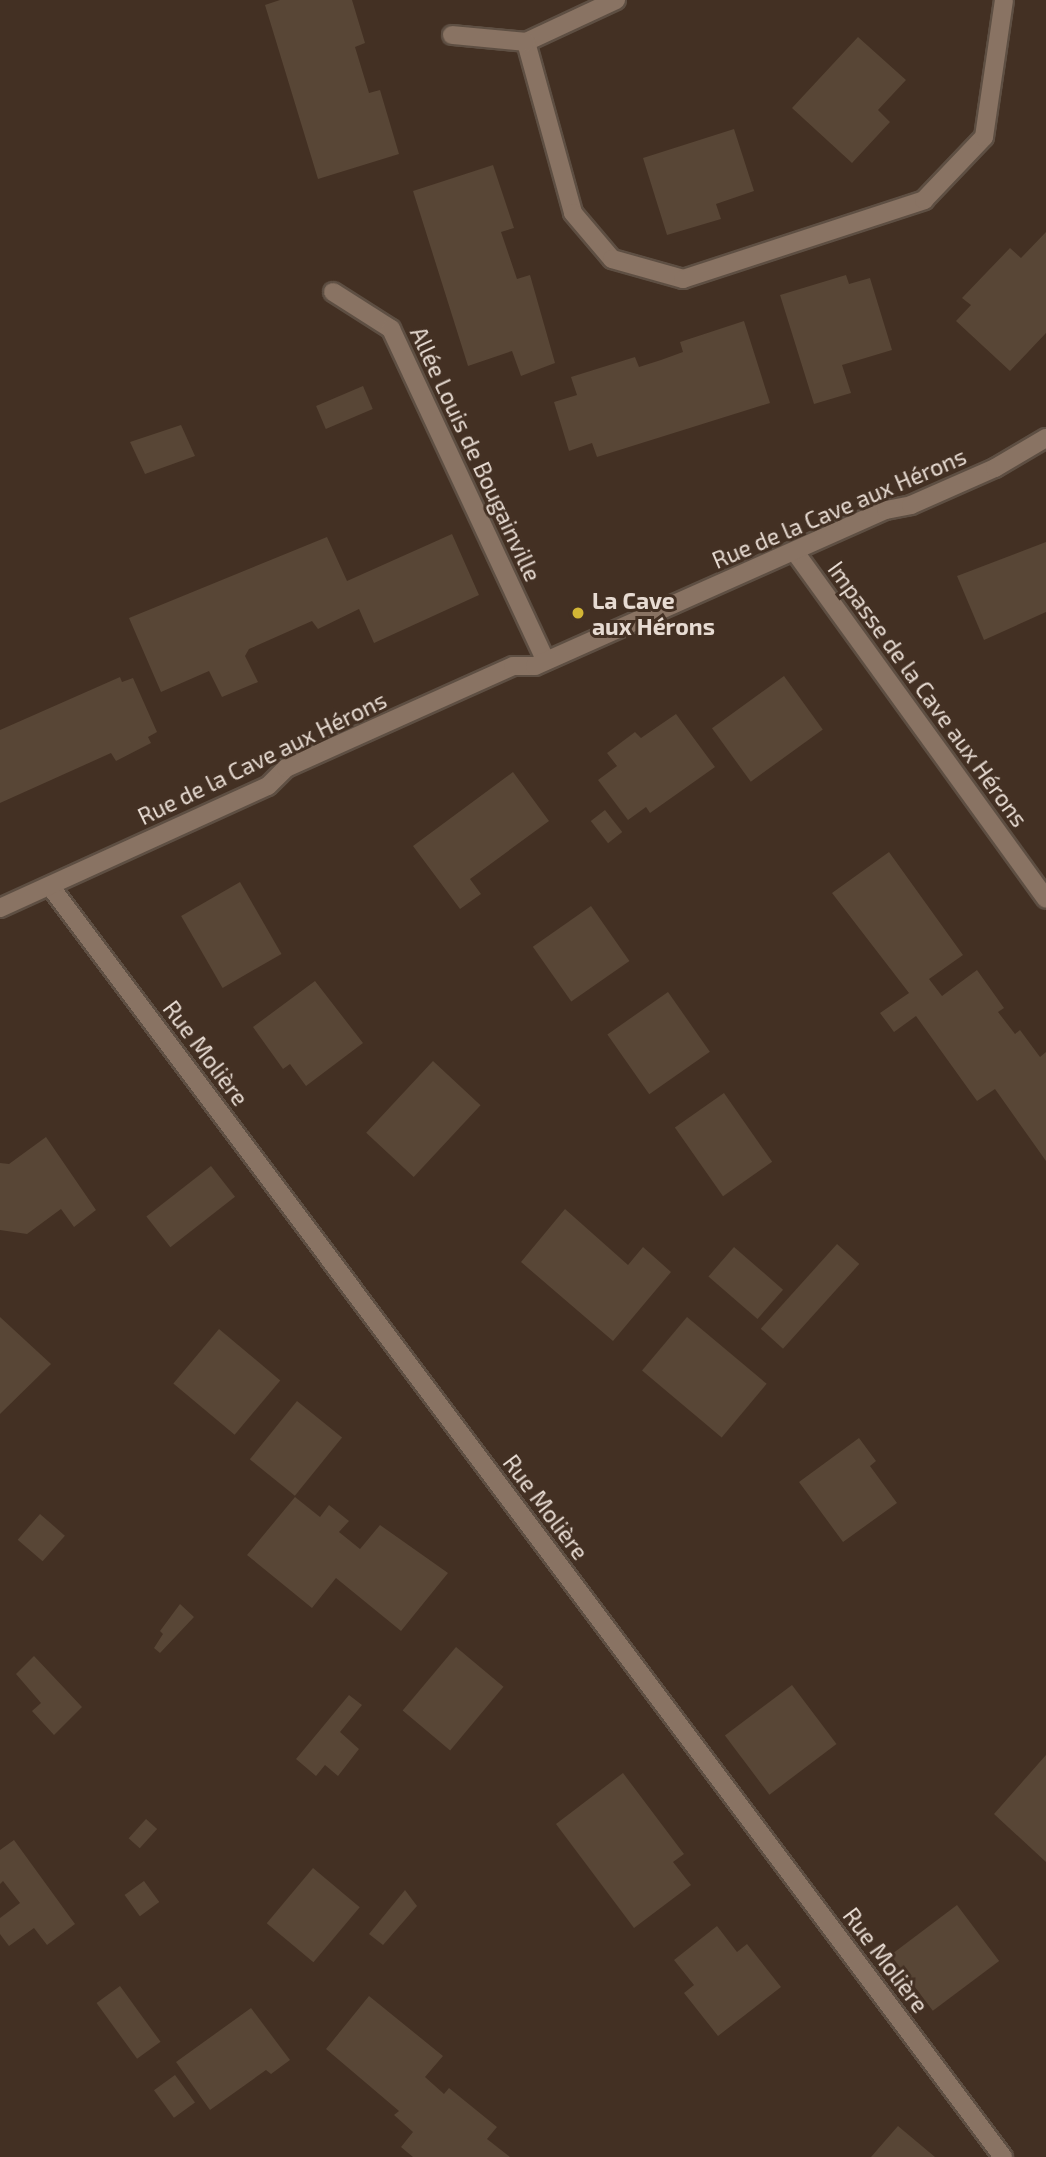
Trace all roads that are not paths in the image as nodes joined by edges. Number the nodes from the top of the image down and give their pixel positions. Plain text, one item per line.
1 (616, 0) edge
2 (1004, 0) edge
3 (452, 35) dead end
4 (526, 42) junction
5 (332, 292) dead end
6 (1046, 439) edge
7 (795, 552) junction
8 (546, 660) junction
9 (50, 886) junction
10 (1046, 899) edge
11 (0, 908) edge
12 (1003, 2157) edge

1 - 4 street
2 - 4 street
3 - 4 street
5 - 8 street, Allée Louis de Bougainville
6 - 7 street, Rue de la Cave aux Hérons
7 - 8 street, Rue de la Cave aux Hérons
7 - 10 street, Impasse de la Cave aux Hérons
8 - 9 street, Rue de la Cave aux Hérons
9 - 11 street, Rue de la Cave aux Hérons
9 - 12 street, Rue Molière

